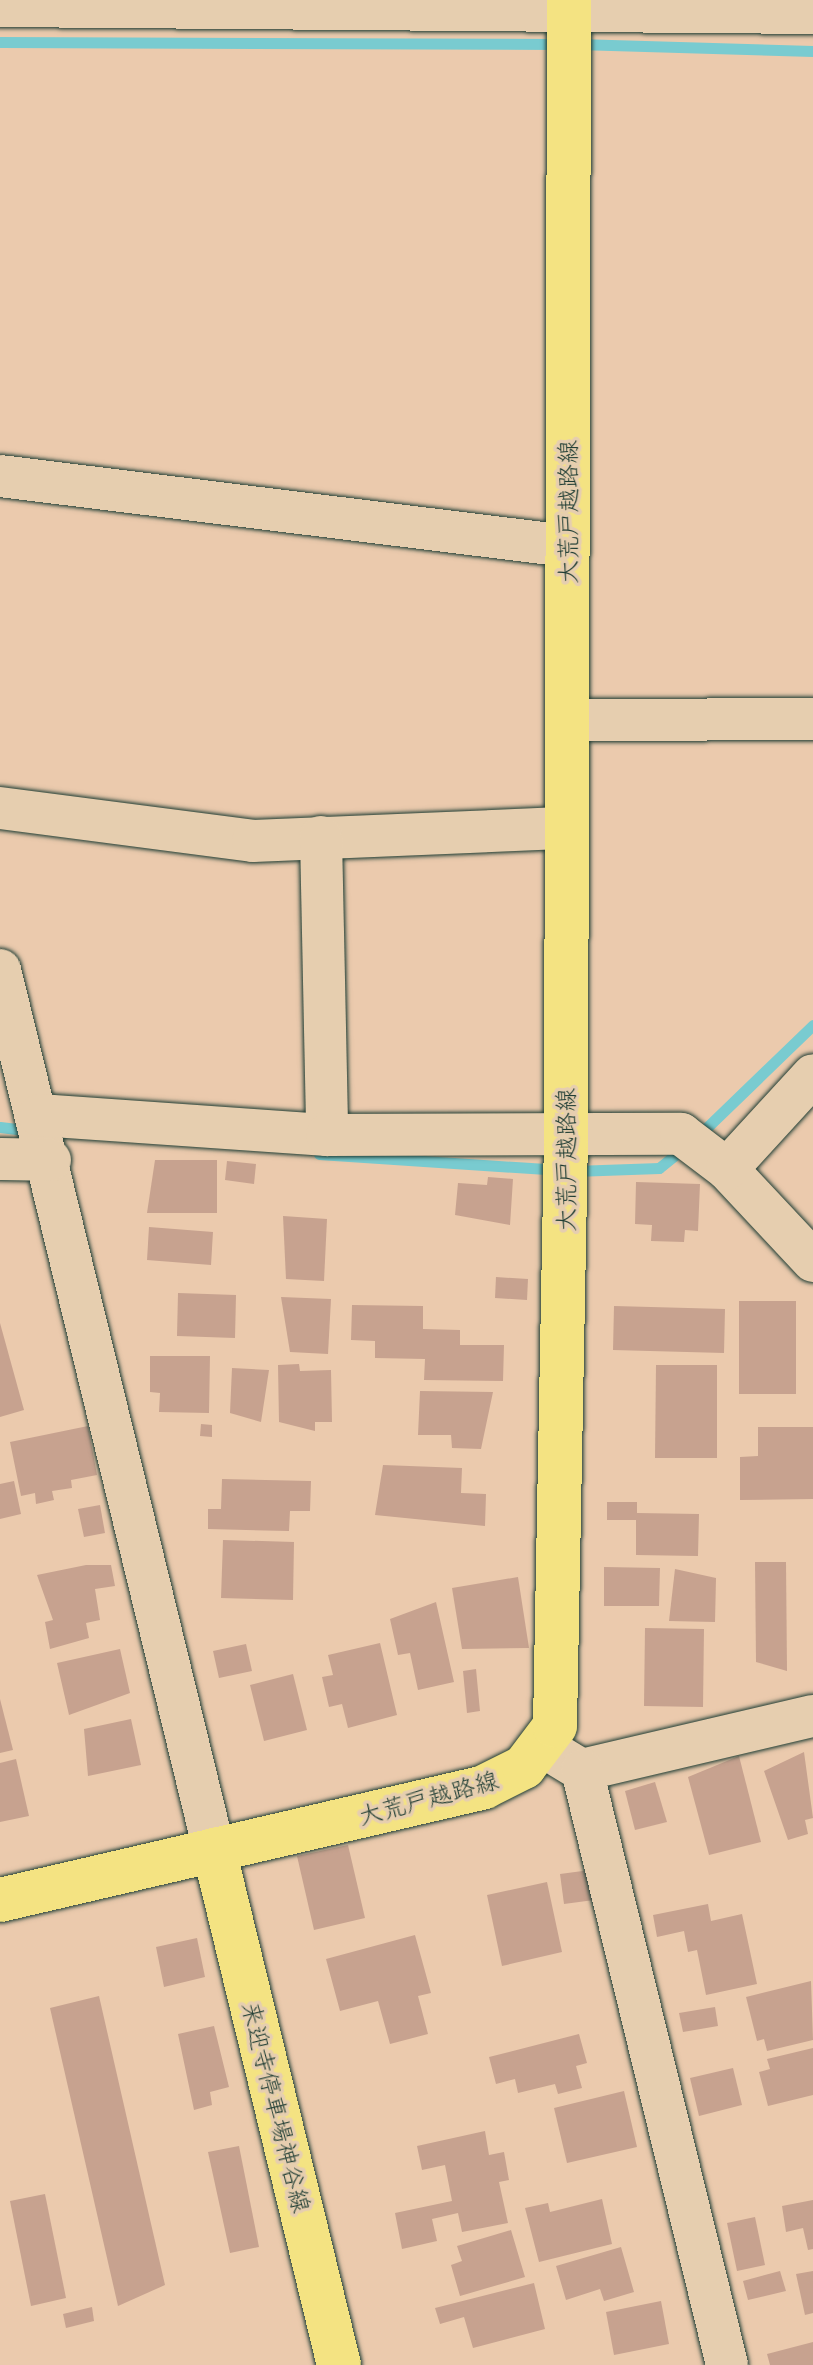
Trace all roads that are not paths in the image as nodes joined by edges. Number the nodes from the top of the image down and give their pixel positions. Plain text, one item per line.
1 (235, 5) edge
2 (0, 6) edge
3 (569, 7) edge
4 (813, 13) edge
5 (0, 476) edge
6 (567, 546) junction
7 (813, 719) edge
8 (566, 720) junction
9 (0, 808) edge
10 (567, 828) junction
11 (321, 837) junction
12 (0, 970) edge
13 (813, 1075) edge
14 (39, 1115) junction
15 (327, 1135) junction
16 (566, 1138) junction
17 (0, 1159) edge
18 (50, 1160) junction
19 (727, 1169) junction
20 (813, 1261) edge
21 (813, 1716) edge
22 (544, 1747) junction
23 (582, 1770) junction
24 (214, 1850) junction
25 (0, 1900) edge
26 (339, 2365) edge
27 (727, 2365) edge

1 - 2 street
1 - 3 street
3 - 4 street
3 - 6 main road, 大荒戸越路線
5 - 6 street
6 - 8 main road, 大荒戸越路線
7 - 8 street
8 - 10 main road, 大荒戸越路線
9 - 11 street
10 - 11 street
10 - 16 main road, 大荒戸越路線
11 - 15 street
12 - 14 street
13 - 19 street
14 - 15 street
14 - 18 street
15 - 16 street
16 - 19 street
16 - 22 main road, 大荒戸越路線
17 - 18 street
18 - 24 street
19 - 20 street
21 - 23 street
22 - 23 street
22 - 24 main road, 大荒戸越路線
23 - 27 street
24 - 25 main road, 大荒戸越路線
24 - 26 main road, 来迎寺停車場神谷線

